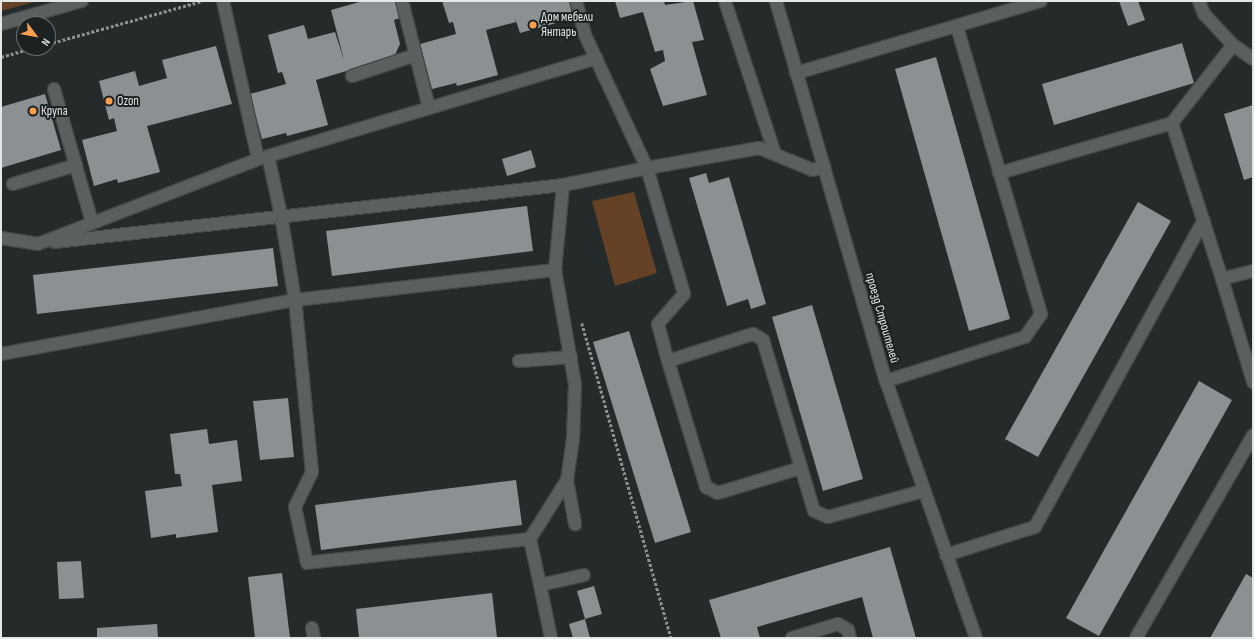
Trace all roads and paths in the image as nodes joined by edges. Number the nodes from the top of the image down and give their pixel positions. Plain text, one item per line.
1 (82, 1) edge
2 (202, 1) edge
3 (223, 1) edge
4 (402, 1) edge
5 (576, 1) edge
6 (725, 1) edge
7 (776, 1) edge
8 (1041, 1) edge
9 (1199, 1) edge
10 (1003, 7) edge
11 (1, 24) edge
12 (957, 26) junction
13 (56, 42) edge
14 (1233, 44) junction
15 (16, 53) edge
16 (416, 55) junction
17 (1, 57) edge
18 (596, 58) junction
19 (1253, 59) edge
20 (796, 73) junction
21 (352, 76) dead end
22 (54, 89) dead end
23 (429, 108) junction
24 (1172, 123) junction
25 (775, 154) junction
26 (263, 158) junction
27 (76, 165) junction
28 (824, 166) junction
29 (647, 168) junction
30 (999, 173) junction
31 (13, 184) dead end
32 (563, 185) junction
33 (281, 215) junction
34 (1204, 220) junction
35 (92, 222) junction
36 (1, 238) edge
37 (38, 244) junction
38 (555, 270) junction
39 (1253, 271) edge
40 (1222, 279) junction
41 (295, 300) junction
42 (580, 319) dead end
43 (1, 354) edge
44 (570, 357) junction
45 (519, 361) dead end
46 (668, 361) junction
47 (886, 381) junction
48 (1253, 382) edge
49 (1253, 435) edge
50 (800, 468) junction
51 (567, 480) junction
52 (923, 491) junction
53 (575, 524) dead end
54 (530, 539) junction
55 (946, 555) junction
56 (584, 575) dead end
57 (540, 585) junction
58 (551, 638) edge
59 (671, 638) edge
60 (792, 638) edge
61 (850, 638) edge
62 (976, 638) edge
63 (1136, 638) edge

1 - 11 street
2 - 13 path
3 - 26 street
4 - 16 street
5 - 18 street
6 - 25 street
7 - 20 street, проезд Строителей
8 - 10 street
9 - 14 street
10 - 12 street
12 - 20 street
12 - 30 street
14 - 19 street
14 - 24 street
15 - 17 path
16 - 21 street
16 - 23 street
18 - 23 street
18 - 29 street
20 - 28 street, проезд Строителей
22 - 27 street
23 - 26 street
24 - 30 street
24 - 34 street
25 - 28 street
25 - 29 street
26 - 33 street
26 - 35 street
27 - 31 street
27 - 35 street
28 - 47 street, проезд Строителей
29 - 32 street
29 - 46 street
30 - 47 street
32 - 33 street
32 - 38 street
33 - 37 street
33 - 41 street
34 - 40 street
34 - 55 street
35 - 37 street
36 - 37 street
38 - 41 street
38 - 44 street
39 - 40 street
40 - 48 street
41 - 43 street
41 - 54 street
42 - 59 path
44 - 45 street
44 - 51 street
46 - 50 street
46 - 50 street
47 - 52 street, проезд Строителей
49 - 63 street
50 - 52 street
51 - 53 street
51 - 54 street
52 - 55 street, проезд Строителей
54 - 57 street
55 - 62 street, проезд Строителей
56 - 57 street
57 - 58 street
60 - 61 street

